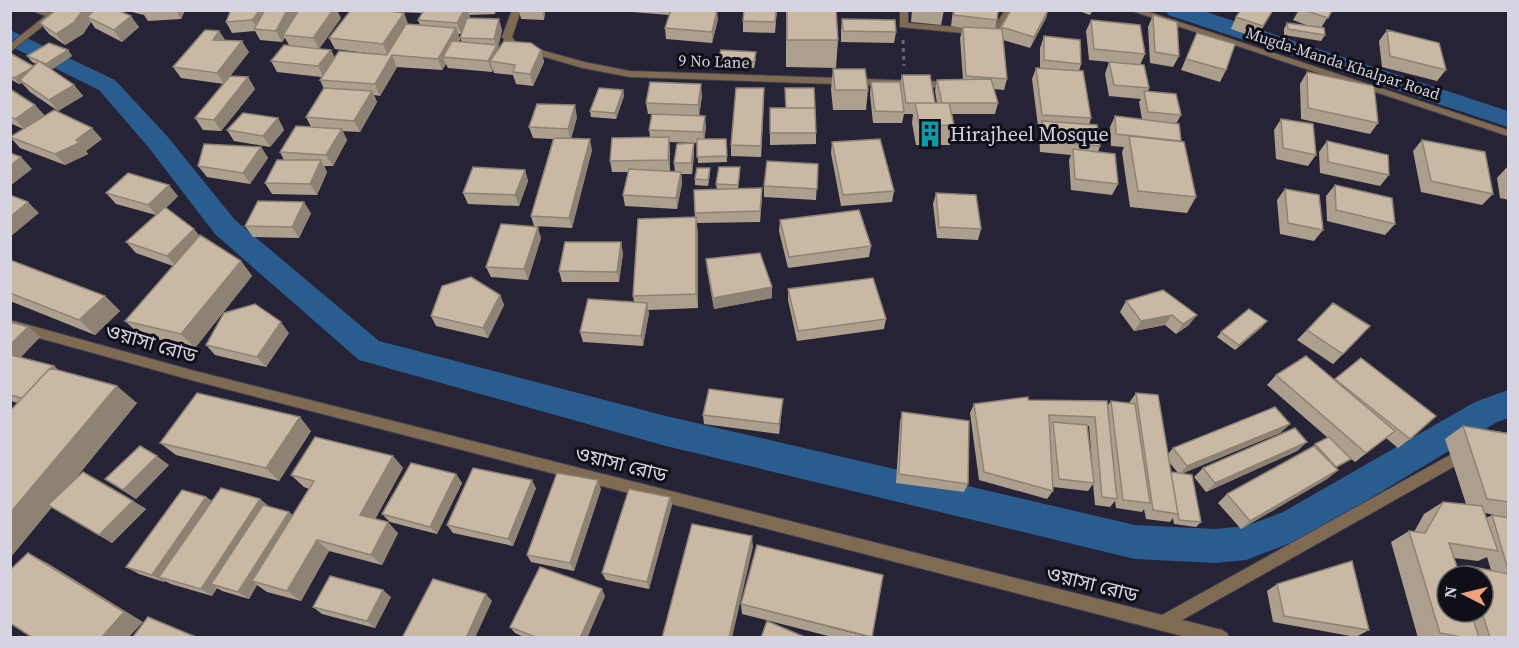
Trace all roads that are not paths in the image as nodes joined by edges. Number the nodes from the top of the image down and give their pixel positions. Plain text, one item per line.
1 (34, 10) edge
2 (517, 10) edge
3 (903, 10) edge
4 (1010, 10) edge
5 (1133, 10) edge
6 (56, 13) edge
7 (10, 49) edge
8 (957, 85) edge
9 (1509, 133) edge
10 (10, 325) edge
11 (1479, 447) edge
12 (1164, 623) junction
13 (1222, 638) edge

1 - 6 street
2 - 8 street, 9 No Lane
3 - 4 street
5 - 9 street, Mugda-Manda Khalpar Road
6 - 7 street
10 - 12 street, ওয়াসা রোড
11 - 12 street
12 - 13 street, ওয়াসা রোড

